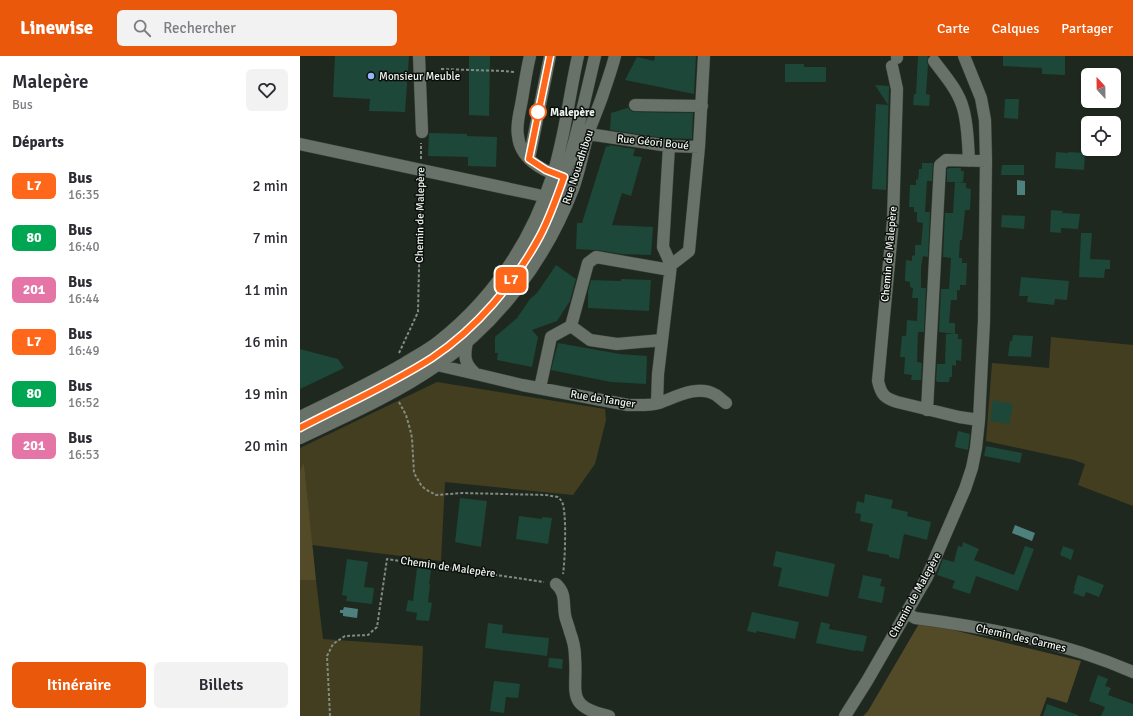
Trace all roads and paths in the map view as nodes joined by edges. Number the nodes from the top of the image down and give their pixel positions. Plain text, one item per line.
1 (419, 56) edge
2 (530, 56) edge
3 (550, 56) edge
4 (578, 56) edge
5 (596, 56) edge
6 (615, 56) edge
7 (704, 56) edge
8 (964, 56) edge
9 (895, 60) edge
10 (934, 61) dead end
11 (441, 69) dead end
12 (518, 73) dead end
13 (635, 105) dead end
14 (702, 106) junction
15 (422, 132) joint
16 (588, 134) junction
17 (300, 144) edge
18 (669, 146) junction
19 (699, 147) junction
20 (529, 159) junction
21 (969, 161) junction
22 (986, 161) junction
23 (421, 170) junction
24 (558, 175) junction
25 (544, 198) junction
26 (671, 268) junction
27 (571, 326) junction
28 (662, 340) junction
29 (467, 342) junction
30 (437, 366) junction
31 (395, 369) junction
32 (476, 374) junction
33 (540, 388) junction
34 (394, 392) junction
35 (657, 403) junction
36 (726, 403) dead end
37 (927, 410) junction
38 (300, 417) edge
39 (979, 420) junction
40 (300, 428) edge
41 (300, 438) edge
42 (556, 584) junction
43 (907, 613) junction
44 (1133, 672) edge
45 (330, 716) edge
46 (609, 716) edge
47 (845, 716) edge

1 - 15 street
2 - 20 street
3 - 20 street
4 - 24 street, Rue Nouadhibou
5 - 24 street, Rue Nouadhibou
6 - 16 street, Rue Nouadhibou
7 - 14 street, Rue Géori Boué
8 - 22 street, Chemin de Malepère
9 - 37 street, Chemin de Malepère
10 - 21 street
11 - 12 path
13 - 14 street
14 - 19 street, Rue Géori Boué
15 - 23 path, Chemin de Malepère
16 - 18 street, Rue Géori Boué
16 - 29 street, Rue Nouadhibou
17 - 23 street
18 - 19 street, Rue Géori Boué
18 - 26 street
19 - 26 street
20 - 24 street
21 - 22 street
21 - 37 street
22 - 39 street, Chemin de Malepère
23 - 25 street
23 - 31 path, Chemin de Malepère
24 - 25 street, Rue Nouadhibou
24 - 40 street, Rue Nouadhibou
25 - 31 street, Rue Nouadhibou
26 - 27 street
26 - 28 street
27 - 28 street
27 - 33 street
28 - 35 street
29 - 30 street, Rue Nouadhibou
29 - 32 street
30 - 32 street, Rue de Tanger
30 - 34 street, Rue Nouadhibou
31 - 38 street, Rue Nouadhibou
32 - 33 street, Rue de Tanger
33 - 35 street, Rue de Tanger
34 - 41 street, Rue Nouadhibou
34 - 42 path
35 - 36 street, Rue de Tanger
37 - 39 street, Chemin de Malepère
39 - 43 street, Chemin de Malepère
42 - 45 path, Chemin de Malepère
42 - 46 street
43 - 44 street, Chemin des Carmes
43 - 47 street, Chemin de Malepère

